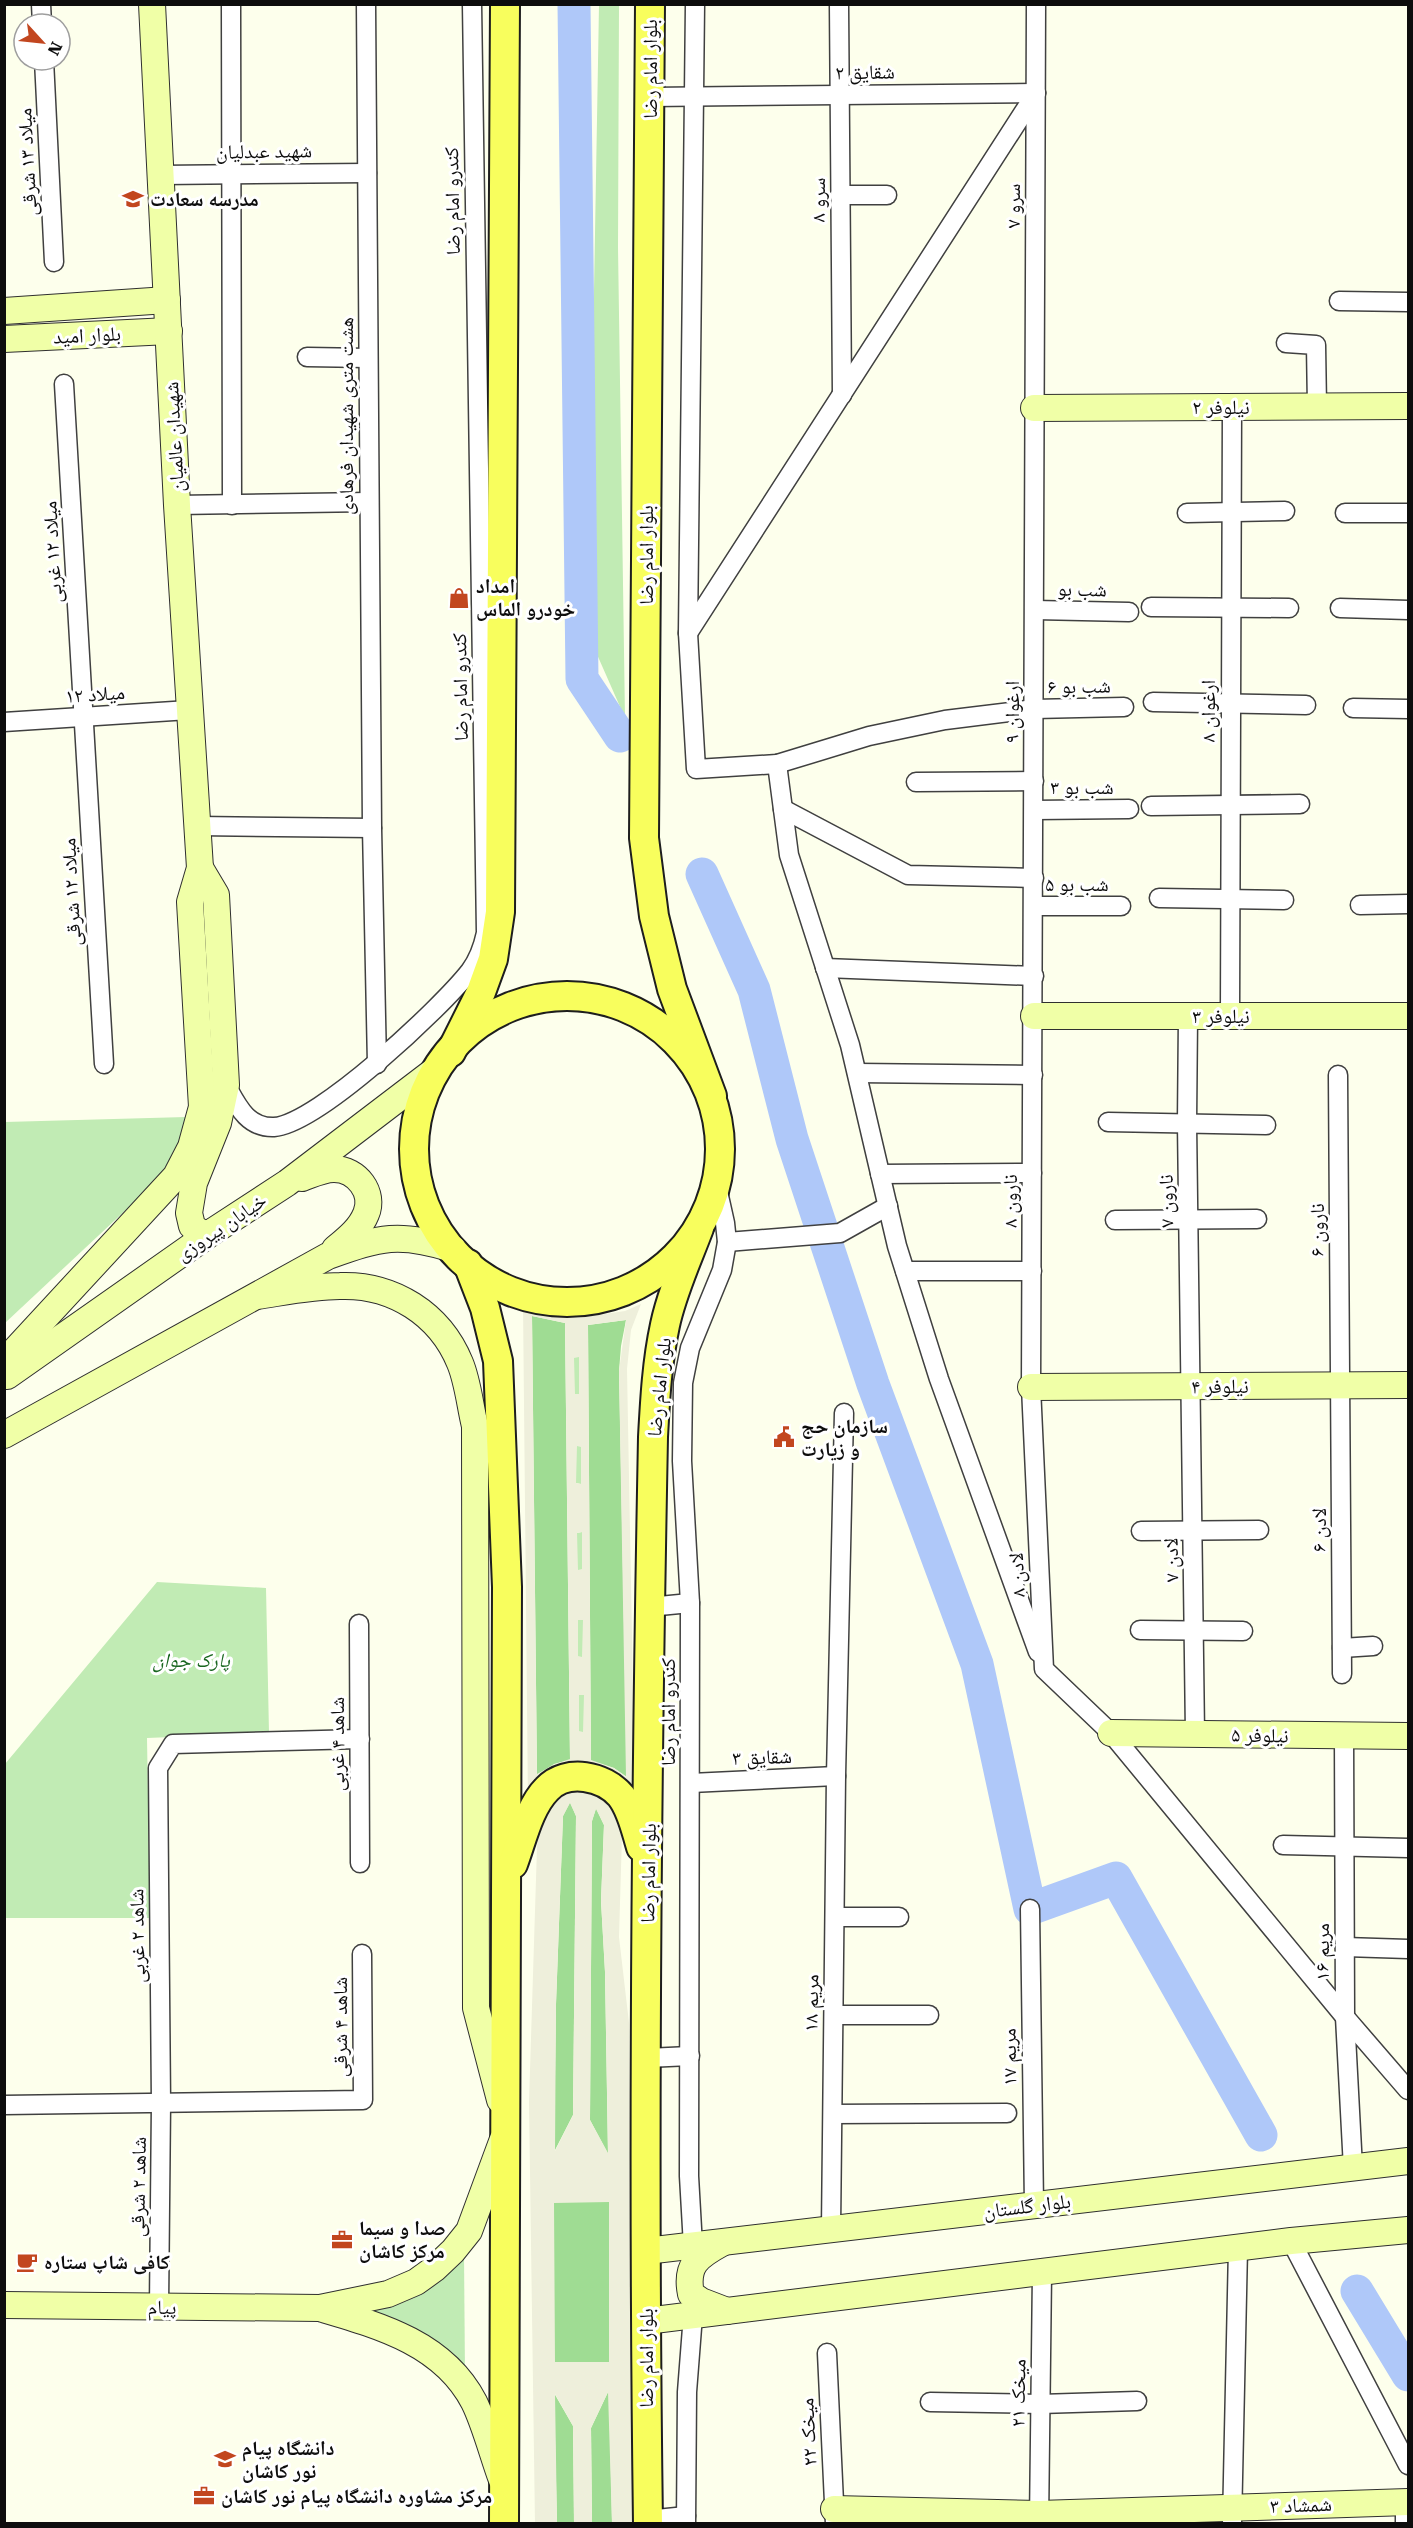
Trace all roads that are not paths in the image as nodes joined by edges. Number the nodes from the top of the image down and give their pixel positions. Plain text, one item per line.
1 (152, 4) edge
2 (231, 4) edge
3 (366, 4) edge
4 (472, 4) edge
5 (505, 4) edge
6 (650, 4) edge
7 (695, 4) edge
8 (839, 4) edge
9 (1036, 4) edge
10 (45, 72) edge
11 (1036, 93) junction
12 (694, 95) junction
13 (840, 95) junction
14 (650, 97) junction
15 (367, 173) junction
16 (231, 174) junction
17 (161, 175) junction
18 (840, 195) junction
19 (887, 195) dead end
20 (54, 262) dead end
21 (167, 300) junction
22 (1339, 301) dead end
23 (1408, 302) edge
24 (4, 311) edge
25 (169, 331) junction
26 (4, 339) edge
27 (1286, 343) dead end
28 (307, 357) dead end
29 (368, 358) junction
30 (64, 384) dead end
31 (842, 395) junction
32 (1408, 406) edge
33 (1232, 407) junction
34 (1317, 407) junction
35 (1034, 408) junction
36 (369, 502) junction
37 (177, 505) junction
38 (232, 505) junction
39 (1285, 511) dead end
40 (1232, 512) junction
41 (1187, 513) dead end
42 (1345, 513) dead end
43 (1408, 513) edge
44 (491, 567) junction
45 (1151, 607) dead end
46 (1289, 608) dead end
47 (1340, 608) dead end
48 (1231, 609) junction
49 (1035, 610) junction
50 (1408, 610) edge
51 (1129, 612) dead end
52 (688, 633) junction
53 (1153, 702) dead end
54 (1231, 705) junction
55 (1306, 705) dead end
56 (1124, 707) dead end
57 (1353, 708) dead end
58 (1034, 709) junction
59 (1408, 709) edge
60 (189, 710) junction
61 (84, 717) junction
62 (4, 722) edge
63 (777, 764) junction
64 (1034, 781) junction
65 (916, 782) dead end
66 (1231, 804) junction
67 (1300, 804) dead end
68 (1151, 806) dead end
69 (783, 808) junction
70 (1129, 809) dead end
71 (1034, 810) junction
72 (197, 825) junction
73 (372, 828) junction
74 (200, 868) junction
75 (1034, 878) junction
76 (1159, 898) dead end
77 (1230, 900) junction
78 (1284, 900) dead end
79 (1408, 904) edge
80 (1360, 905) dead end
81 (1034, 906) junction
82 (1121, 906) dead end
83 (825, 968) junction
84 (1034, 976) junction
85 (1034, 1016) junction
86 (1188, 1016) junction
87 (1230, 1016) junction
88 (1408, 1016) edge
89 (442, 1062) junction
90 (104, 1064) dead end
91 (377, 1064) junction
92 (857, 1073) junction
93 (1033, 1075) junction
94 (1338, 1075) dead end
95 (226, 1085) junction
96 (712, 1096) junction
97 (1108, 1122) dead end
98 (1187, 1123) junction
99 (1266, 1125) dead end
100 (1032, 1173) junction
101 (880, 1174) junction
102 (287, 1183) junction
103 (717, 1187) junction
104 (888, 1206) junction
105 (1257, 1219) dead end
106 (1115, 1220) dead end
107 (1188, 1220) junction
108 (699, 1228) junction
109 (212, 1232) junction
110 (727, 1242) junction
111 (328, 1256) junction
112 (460, 1257) junction
113 (905, 1271) junction
114 (1032, 1271) junction
115 (257, 1296) junction
116 (4, 1362) edge
117 (4, 1378) edge
118 (1340, 1385) junction
119 (1408, 1385) edge
120 (1192, 1386) junction
121 (1031, 1387) junction
122 (844, 1413) dead end
123 (4, 1435) edge
124 (476, 1524) junction
125 (1259, 1530) dead end
126 (1141, 1531) dead end
127 (1193, 1531) junction
128 (507, 1587) junction
129 (690, 1603) junction
130 (650, 1608) junction
131 (359, 1624) dead end
132 (1140, 1630) dead end
133 (1194, 1631) junction
134 (1243, 1631) dead end
135 (1373, 1646) dead end
136 (1342, 1647) junction
137 (1044, 1669) junction
138 (1342, 1674) dead end
139 (1110, 1733) junction
140 (1195, 1734) junction
141 (1344, 1736) junction
142 (1408, 1736) edge
143 (360, 1739) junction
144 (836, 1776) junction
145 (691, 1783) junction
146 (1283, 1845) dead end
147 (1344, 1847) junction
148 (1408, 1848) edge
149 (360, 1863) dead end
150 (648, 1869) junction
151 (506, 1879) junction
152 (1030, 1909) dead end
153 (835, 1917) junction
154 (899, 1917) dead end
155 (1345, 1947) junction
156 (1408, 1949) edge
157 (362, 1954) dead end
158 (834, 2015) junction
159 (929, 2015) dead end
160 (1345, 2017) junction
161 (690, 2056) junction
162 (646, 2058) junction
163 (1408, 2090) edge
164 (161, 2103) junction
165 (4, 2105) edge
166 (1007, 2113) dead end
167 (833, 2114) junction
168 (503, 2125) junction
169 (1408, 2162) edge
170 (1353, 2168) junction
171 (1034, 2205) junction
172 (831, 2229) junction
173 (1408, 2230) edge
174 (1291, 2241) junction
175 (722, 2243) junction
176 (693, 2246) junction
177 (1238, 2248) junction
178 (646, 2250) junction
179 (1042, 2272) junction
180 (4, 2305) edge
181 (159, 2307) junction
182 (320, 2308) junction
183 (729, 2312) junction
184 (693, 2316) junction
185 (646, 2321) junction
186 (827, 2353) dead end
187 (1137, 2401) dead end
188 (930, 2402) dead end
189 (1040, 2404) junction
190 (1408, 2465) edge
191 (503, 2501) edge
192 (1406, 2509) edge
193 (1232, 2515) edge
194 (834, 2516) edge
195 (1039, 2519) edge
196 (686, 2520) edge
197 (648, 2522) edge
198 (489, 2523) edge

1 - 17 main road, شهیدان عالمیان
2 - 16 street
3 - 15 street, هشت متری شهیدان فرهادی
4 - 44 street, کندرو امام رضا
5 - 44 main road
6 - 14 main road, بلوار امام رضا
7 - 12 street
8 - 13 street, سرو ۸
9 - 11 street, سرو ۷
10 - 20 street, میلاد ۱۳ شرقی
11 - 13 street, شقایق ۲
11 - 31 street
11 - 35 street, سرو ۷
12 - 13 street, شقایق ۲
12 - 14 street, شقایق ۲
12 - 52 street
13 - 18 street, سرو ۸
14 - 96 main road, بلوار امام رضا
15 - 16 street, شهید عبدلیان
15 - 29 street, هشت متری شهیدان فرهادی
16 - 17 street, شهید عبدلیان
16 - 38 street
17 - 21 main road, شهیدان عالمیان
18 - 19 street
18 - 31 street, سرو ۸
21 - 24 main road, بلوار امید
21 - 25 main road, شهیدان عالمیان
22 - 23 street
25 - 26 main road, بلوار امید
25 - 37 main road, شهیدان عالمیان
27 - 34 street
28 - 29 street
29 - 36 street, هشت متری شهیدان فرهادی
30 - 61 street, میلاد ۱۲ غربی
31 - 52 street
32 - 34 main road, نیلوفر ۲
33 - 34 main road, نیلوفر ۲
33 - 35 main road, نیلوفر ۲
33 - 40 street, ارغوان ۸
35 - 49 street, ارغوان ۹
36 - 38 street
36 - 73 street, هشت متری شهیدان فرهادی
37 - 38 street
37 - 60 main road, شهیدان عالمیان
39 - 40 street
40 - 41 street
40 - 48 street, ارغوان ۸
42 - 43 street
44 - 89 main road
44 - 91 street, کندرو امام رضا
45 - 48 street
46 - 48 street
47 - 50 street
48 - 54 street, ارغوان ۸
49 - 51 street, شب بو
49 - 58 street, ارغوان ۹
52 - 63 street, شب بو ۶
53 - 54 street
54 - 55 street
54 - 66 street, ارغوان ۸
56 - 58 street, شب بو ۶
57 - 59 street
58 - 63 street, شب بو ۶
58 - 64 street, ارغوان ۹
60 - 61 street, میلاد ۱۲
60 - 72 main road, شهیدان عالمیان
61 - 62 street, میلاد ۱۲
61 - 90 street, میلاد ۱۲ شرقی
63 - 69 street
64 - 65 street
64 - 71 street, ارغوان ۹
66 - 67 street
66 - 68 street
66 - 77 street, ارغوان ۸
69 - 75 street
69 - 83 street
70 - 71 street, شب بو ۳
71 - 75 street, ارغوان ۹
72 - 73 street
72 - 74 main road, شهیدان عالمیان
73 - 91 street, هشت متری شهیدان فرهادی
74 - 95 main road
74 - 116 main road
75 - 81 street, ارغوان ۹
76 - 77 street
77 - 78 street
77 - 87 street, ارغوان ۸
79 - 80 street
81 - 82 street, شب بو ۵
81 - 84 street, ارغوان ۹
83 - 84 street
83 - 92 street
84 - 85 street, ارغوان ۹
85 - 86 main road, نیلوفر ۳
85 - 93 street, نارون ۸
86 - 87 main road, نیلوفر ۳
86 - 98 street, نارون ۷
87 - 88 main road, نیلوفر ۳
89 - 96 main road
89 - 102 main road, خیابان پیروزی
89 - 112 main road
91 - 95 street, کندرو امام رضا
92 - 93 street
92 - 101 street
93 - 100 street, نارون ۸
94 - 118 street, نارون ۶
95 - 109 main road
96 - 103 main road
97 - 98 street
98 - 99 street
98 - 107 street, نارون ۷
100 - 101 street
100 - 114 street, نارون ۸
101 - 104 street
102 - 109 main road, خیابان پیروزی
102 - 111 main road
103 - 108 main road
103 - 110 street, کندرو امام رضا
104 - 110 street
104 - 113 street
105 - 107 street
106 - 107 street
107 - 120 street, نارون ۷
108 - 112 main road
108 - 130 main road, بلوار امام رضا
109 - 117 main road, خیابان پیروزی
110 - 129 street, کندرو امام رضا
111 - 112 main road
111 - 115 main road
112 - 128 main road
113 - 114 street
113 - 137 street
114 - 121 street, نارون ۸
115 - 123 main road
115 - 124 main road
118 - 119 main road, نیلوفر ۴
118 - 120 main road, نیلوفر ۴
118 - 136 street, لادن ۶
120 - 121 main road, نیلوفر ۴
120 - 127 street, لادن ۷
121 - 137 street, لادن ۸
122 - 144 street, مریم ۱۸
124 - 128 main road
124 - 168 main road
125 - 127 street
126 - 127 street
127 - 133 street, لادن ۷
128 - 151 main road
129 - 130 street
129 - 145 street, کندرو امام رضا
130 - 150 main road, بلوار امام رضا
131 - 143 street, شاهد ۴ غربی
132 - 133 street
133 - 134 street
133 - 140 street, لادن ۷
135 - 136 street
136 - 138 street, لادن ۶
137 - 139 street
139 - 140 main road, نیلوفر ۵
139 - 160 street
140 - 141 main road, نیلوفر ۵
141 - 142 main road, نیلوفر ۵
141 - 147 street, مریم ۱۶
143 - 149 street, شاهد ۴ غربی
143 - 164 street, شاهد ۲ غربی
144 - 145 street, شقایق ۳
144 - 153 street, مریم ۱۸
145 - 161 street, کندرو امام رضا
146 - 147 street
147 - 148 street
147 - 155 street, مریم ۱۶
150 - 151 main road
150 - 162 main road, بلوار امام رضا
151 - 168 main road
152 - 171 street, مریم ۱۷
153 - 154 street
153 - 158 street, مریم ۱۸
155 - 156 street
155 - 160 street, مریم ۱۶
157 - 164 street, شاهد ۴ شرقی
158 - 159 street
158 - 167 street, مریم ۱۸
160 - 163 street
160 - 170 street, مریم ۱۶
161 - 162 street
161 - 176 street, کندرو امام رضا
162 - 178 main road, بلوار امام رضا
164 - 165 street
164 - 181 street, شاهد ۲ شرقی
166 - 167 street
167 - 172 street, مریم ۱۸
168 - 182 main road
168 - 191 main road
169 - 170 main road, بلوار گلستان
170 - 171 main road, بلوار گلستان
171 - 172 main road, بلوار گلستان
172 - 175 main road, بلوار گلستان
173 - 174 main road
174 - 177 main road
174 - 190 street
175 - 176 main road, بلوار گلستان
175 - 183 main road
176 - 178 main road, بلوار گلستان
177 - 179 main road
177 - 193 street
178 - 185 main road, بلوار امام رضا
179 - 183 main road
179 - 189 street, میخک ۲۱
180 - 181 main road, پیام
181 - 182 main road, پیام
182 - 191 main road
183 - 184 main road
184 - 185 main road
184 - 196 street
185 - 197 main road, بلوار امام رضا
186 - 194 street, میخک ۲۲
187 - 189 street
188 - 189 street
189 - 195 street, میخک ۲۱
191 - 198 street
192 - 193 main road, شمشاد ۳
193 - 195 main road, شمشاد ۳
194 - 195 main road, شمشاد ۳
196 - 197 street

